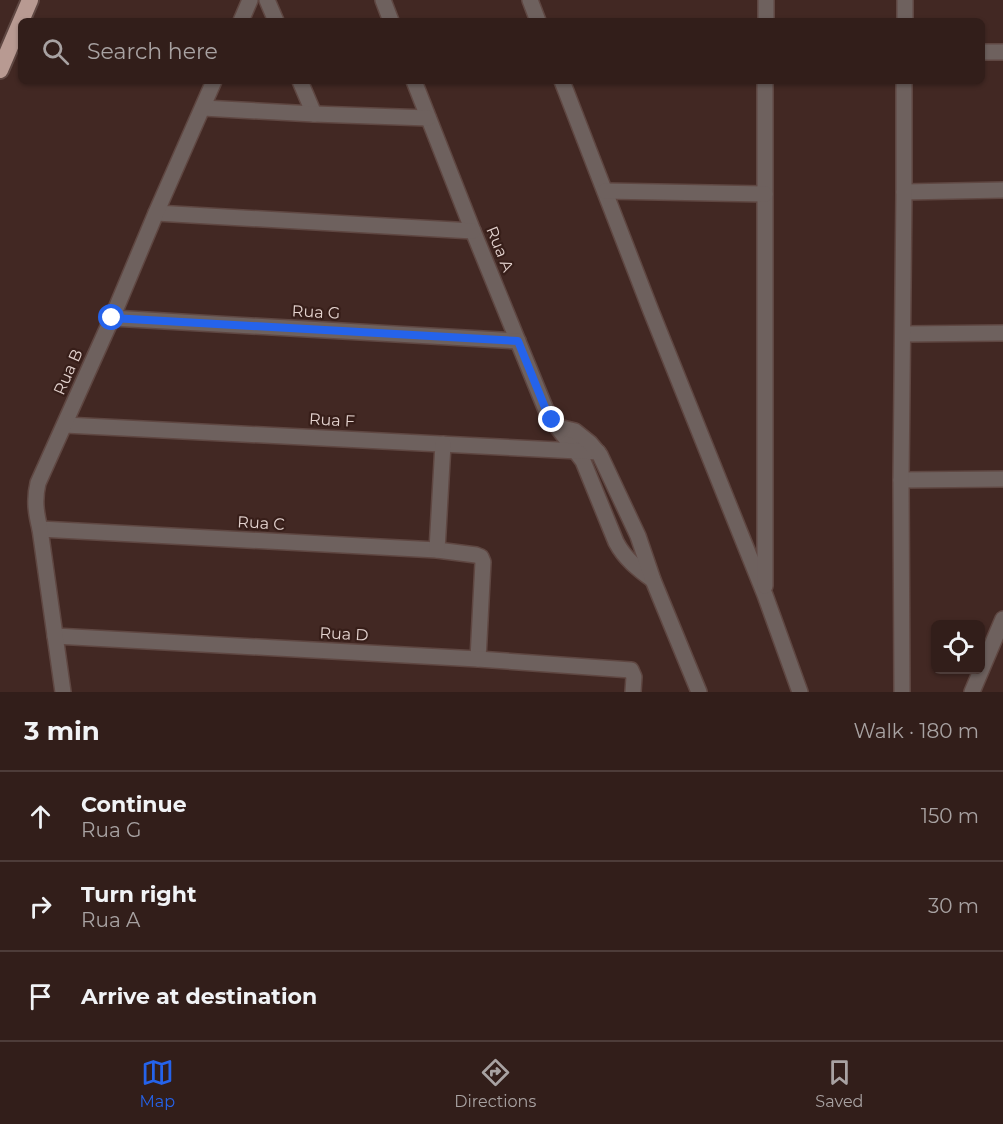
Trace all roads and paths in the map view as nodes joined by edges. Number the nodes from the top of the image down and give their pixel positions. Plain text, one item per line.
1 (30, 0) edge
2 (250, 0) edge
3 (267, 0) edge
4 (383, 0) edge
5 (530, 0) edge
6 (766, 0) edge
7 (905, 0) edge
8 (22, 18) edge
9 (242, 18) edge
10 (275, 18) edge
11 (390, 18) edge
12 (537, 18) edge
13 (766, 18) edge
14 (904, 18) edge
15 (18, 28) edge
16 (985, 52) edge
17 (1003, 52) edge
18 (0, 70) edge
19 (213, 84) edge
20 (301, 84) edge
21 (415, 84) edge
22 (563, 84) edge
23 (765, 84) edge
24 (904, 84) edge
25 (203, 108) junction
26 (314, 114) junction
27 (428, 118) junction
28 (1003, 190) edge
29 (605, 191) junction
30 (904, 192) junction
31 (765, 194) junction
32 (156, 213) junction
33 (473, 231) junction
34 (112, 318) junction
35 (1003, 333) edge
36 (903, 334) junction
37 (518, 341) junction
38 (65, 425) junction
39 (558, 426) junction
40 (442, 444) junction
41 (576, 451) junction
42 (598, 452) junction
43 (1003, 479) edge
44 (901, 480) junction
45 (40, 529) junction
46 (437, 550) junction
47 (653, 580) junction
48 (765, 595) junction
49 (1003, 619) edge
50 (55, 636) junction
51 (478, 659) junction
52 (63, 692) edge
53 (633, 692) edge
54 (699, 692) edge
55 (800, 692) edge
56 (902, 692) edge
57 (972, 692) edge

1 - 8 highway
2 - 9 street
3 - 10 street
4 - 11 street
5 - 12 street
6 - 13 street
7 - 14 street
15 - 18 highway
16 - 17 street
19 - 25 street, Rua B
20 - 26 street
21 - 27 street, Rua A
22 - 29 street
23 - 31 street
24 - 30 street
25 - 26 street
25 - 32 street, Rua B
26 - 27 street
27 - 33 street, Rua A
28 - 30 street
29 - 31 street
29 - 48 street
30 - 36 street
31 - 48 street
32 - 33 street
32 - 34 street, Rua B
33 - 37 street, Rua A
34 - 37 street, Rua G
34 - 38 street, Rua B
35 - 36 street
36 - 44 street
37 - 39 street, Rua A
38 - 40 street, Rua F
38 - 45 street, Rua B
39 - 41 street, Rua A
39 - 42 street
40 - 41 street, Rua F
40 - 46 street
41 - 42 street, Rua F
41 - 47 street, Rua A
42 - 47 street
43 - 44 street
44 - 56 street
45 - 46 street, Rua C
45 - 50 street, Rua B
46 - 51 street, Rua C
47 - 54 street
48 - 55 street
49 - 57 street
50 - 51 street, Rua D
50 - 52 street, Rua B
51 - 53 street, Rua D

